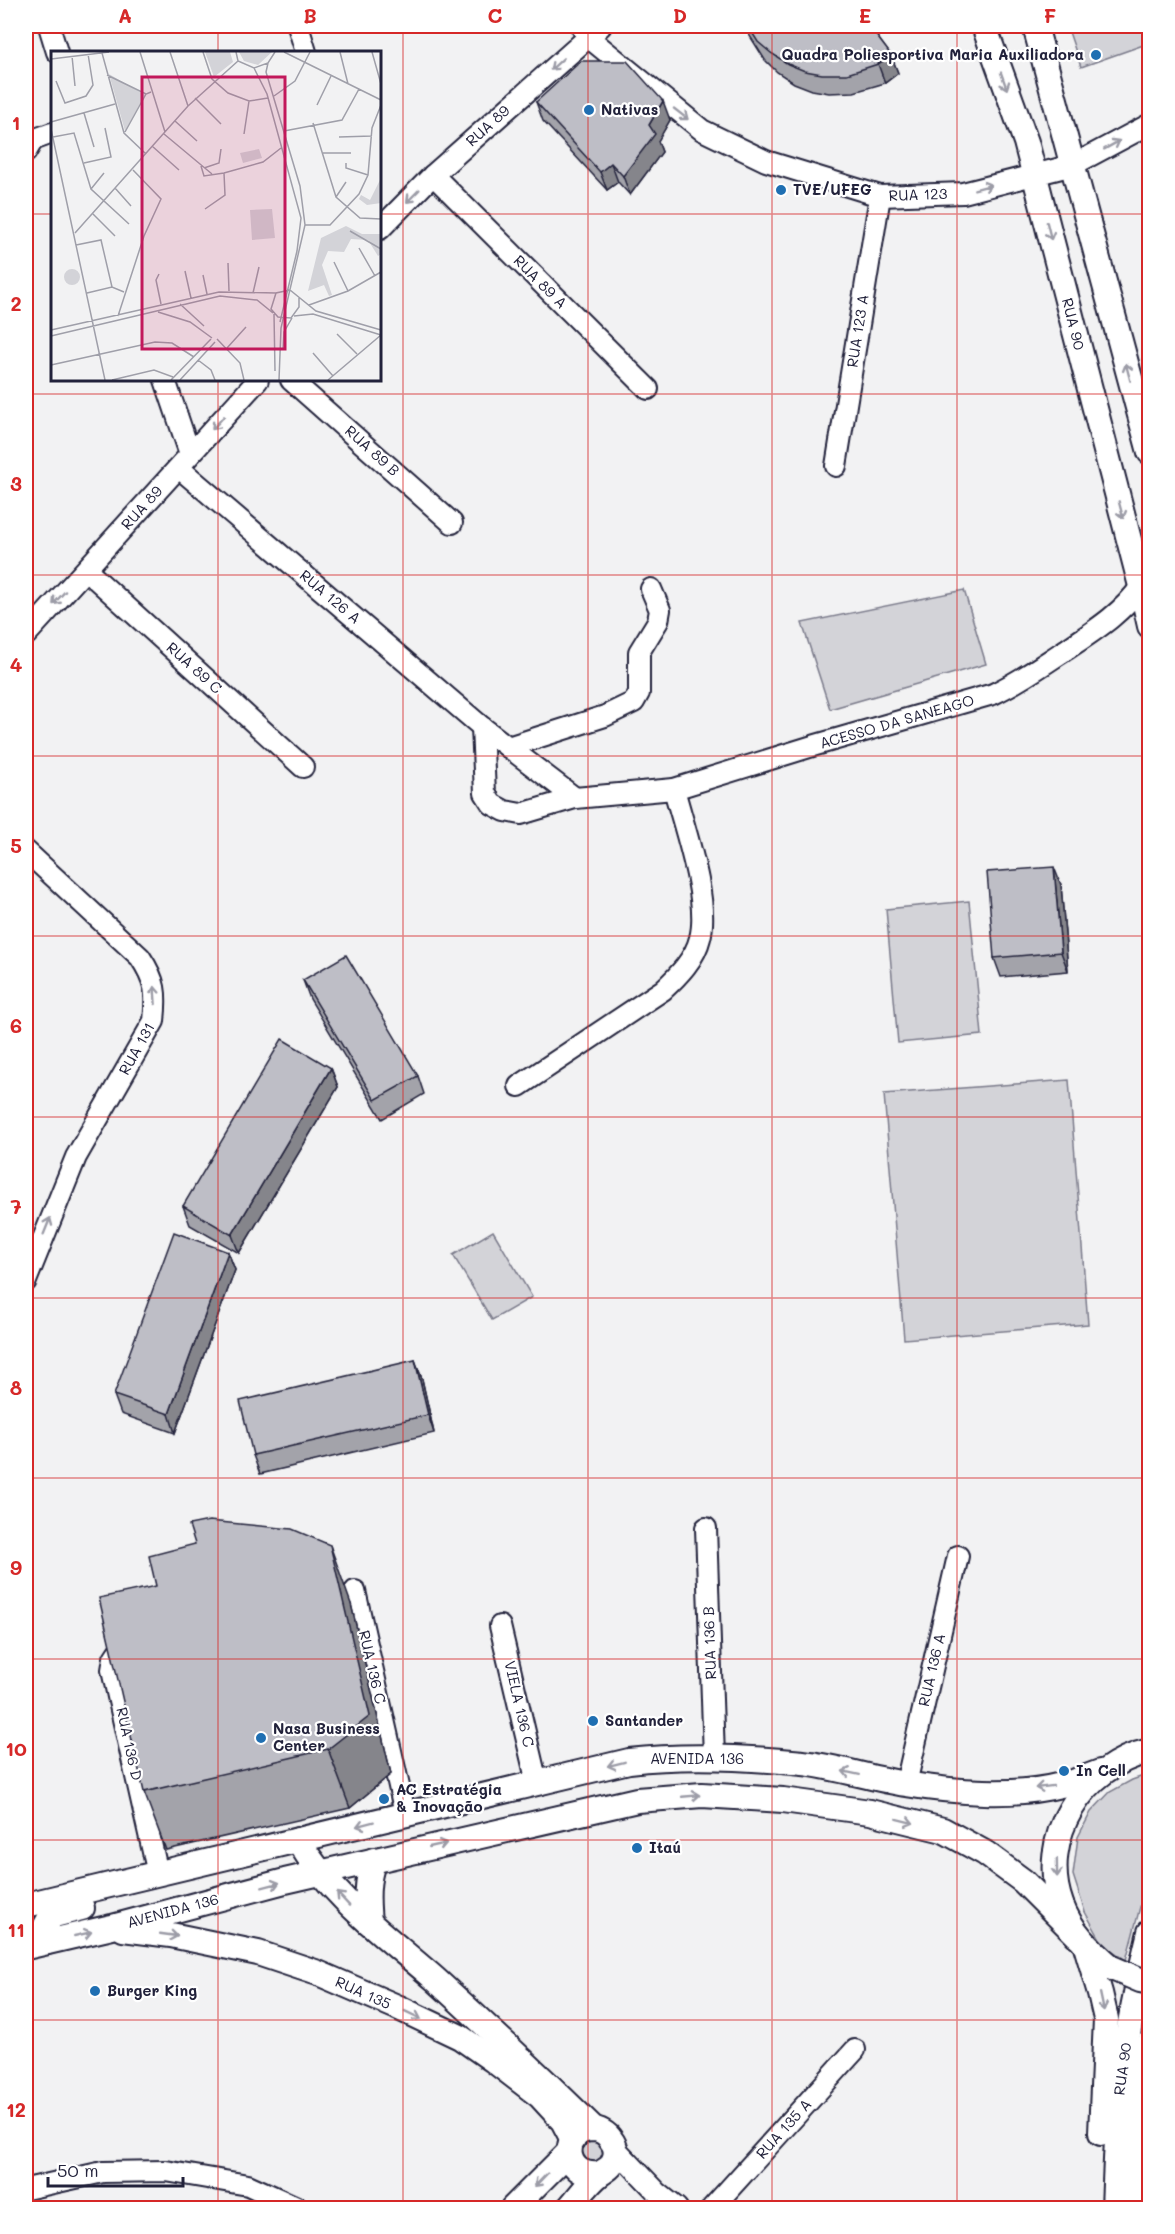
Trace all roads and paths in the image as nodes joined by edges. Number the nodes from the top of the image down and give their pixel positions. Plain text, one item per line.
1 (49, 26) edge
2 (298, 26) edge
3 (984, 26) edge
4 (1035, 26) edge
5 (590, 29) edge
6 (57, 51) edge
7 (306, 51) edge
8 (1149, 124) edge
9 (51, 133) edge
10 (28, 143) edge
11 (1073, 165) junction
12 (1035, 175) junction
13 (433, 176) junction
14 (880, 196) junction
15 (381, 228) edge
16 (165, 381) edge
17 (257, 381) edge
18 (292, 381) edge
19 (648, 389) dead end
20 (1149, 450) edge
21 (184, 461) junction
22 (836, 466) dead end
23 (452, 523) dead end
24 (86, 570) junction
25 (1141, 585) junction
26 (651, 589) dead end
27 (1106, 623) junction
28 (1149, 624) edge
29 (27, 630) edge
30 (482, 727) junction
31 (508, 747) junction
32 (303, 766) dead end
33 (674, 789) junction
34 (575, 798) junction
35 (26, 851) edge
36 (519, 1086) dead end
37 (26, 1281) edge
38 (706, 1528) dead end
39 (958, 1556) dead end
40 (355, 1591) dead end
41 (138, 1621) edge
42 (500, 1626) dead end
43 (1149, 1737) edge
44 (1140, 1753) edge
45 (714, 1757) junction
46 (1100, 1772) junction
47 (537, 1783) junction
48 (906, 1784) junction
49 (405, 1813) junction
50 (298, 1840) junction
51 (374, 1860) junction
52 (205, 1864) junction
53 (320, 1873) junction
54 (158, 1874) junction
55 (26, 1905) edge
56 (369, 1922) junction
57 (111, 1927) junction
58 (1149, 1932) edge
59 (1081, 1940) junction
60 (36, 1944) edge
61 (1149, 1982) edge
62 (1149, 2042) edge
63 (855, 2050) dead end
64 (594, 2129) junction
65 (571, 2146) junction
66 (608, 2164) junction
67 (26, 2189) edge
68 (298, 2208) edge
69 (513, 2208) edge
70 (569, 2208) edge
71 (677, 2208) edge
72 (712, 2208) edge
73 (1098, 2208) edge
74 (1114, 2208) edge
75 (1134, 2208) edge

1 - 6 street
2 - 7 street
3 -> 12 main road, RUA 90
4 - 11 main road
5 -> 13 street, RUA 89
5 -> 14 street, RUA 123
11 -> 8 street, RUA 123
9 - 10 street
11 - 12 street, RUA 123
20 -> 11 main road
14 -> 12 street, RUA 123
12 -> 25 main road, RUA 90
13 -> 15 street, RUA 89
13 - 19 street, RUA 89 A
14 - 22 street, RUA 123 A
16 - 21 street
17 -> 21 street, RUA 89
18 - 23 street, RUA 89 B
21 - 24 street, RUA 89
21 - 30 street, RUA 126 A
24 -> 29 street, RUA 89
24 - 32 street, RUA 89 C
25 - 27 street, ACESSO DA SANEAGO
25 - 28 main road, RUA 90
26 - 31 street
27 - 28 street, ACESSO DA SANEAGO
27 - 33 street, ACESSO DA SANEAGO
30 - 31 street
30 - 34 street, ACESSO DA SANEAGO
31 - 34 street
33 - 34 street, ACESSO DA SANEAGO
33 - 36 street
37 -> 35 street, RUA 131
38 - 45 street, RUA 136 B
39 - 48 street, RUA 136 A
40 - 49 street, RUA 136 C
41 - 54 street, RUA 136 D
42 - 47 street, VIELA 136 C
43 - 44 main road
44 - 46 main road
45 -> 47 main road, AVENIDA 136
48 -> 45 main road, AVENIDA 136
46 -> 48 main road, AVENIDA 136
46 -> 59 main road
47 - 49 main road, AVENIDA 136
49 -> 50 main road, AVENIDA 136
50 - 52 main road, AVENIDA 136
50 - 53 main road
51 - 53 main road, AVENIDA 136
51 - 56 main road
51 -> 59 main road, AVENIDA 136
52 - 54 main road, AVENIDA 136
52 - 60 main road
56 -> 53 main road
57 -> 53 main road, AVENIDA 136
54 - 55 main road, AVENIDA 136
56 - 64 main road
60 -> 57 main road, AVENIDA 136
57 -> 65 main road, RUA 135
58 - 74 main road, RUA 90
59 - 61 main road, AVENIDA 136, bridge
59 -> 73 main road
62 - 75 main road, RUA 90
63 - 72 street, RUA 135 A
64 - 65 main road
64 - 66 main road
65 - 66 main road
65 -> 69 main road
66 - 70 main road
66 - 71 street
67 - 68 street

